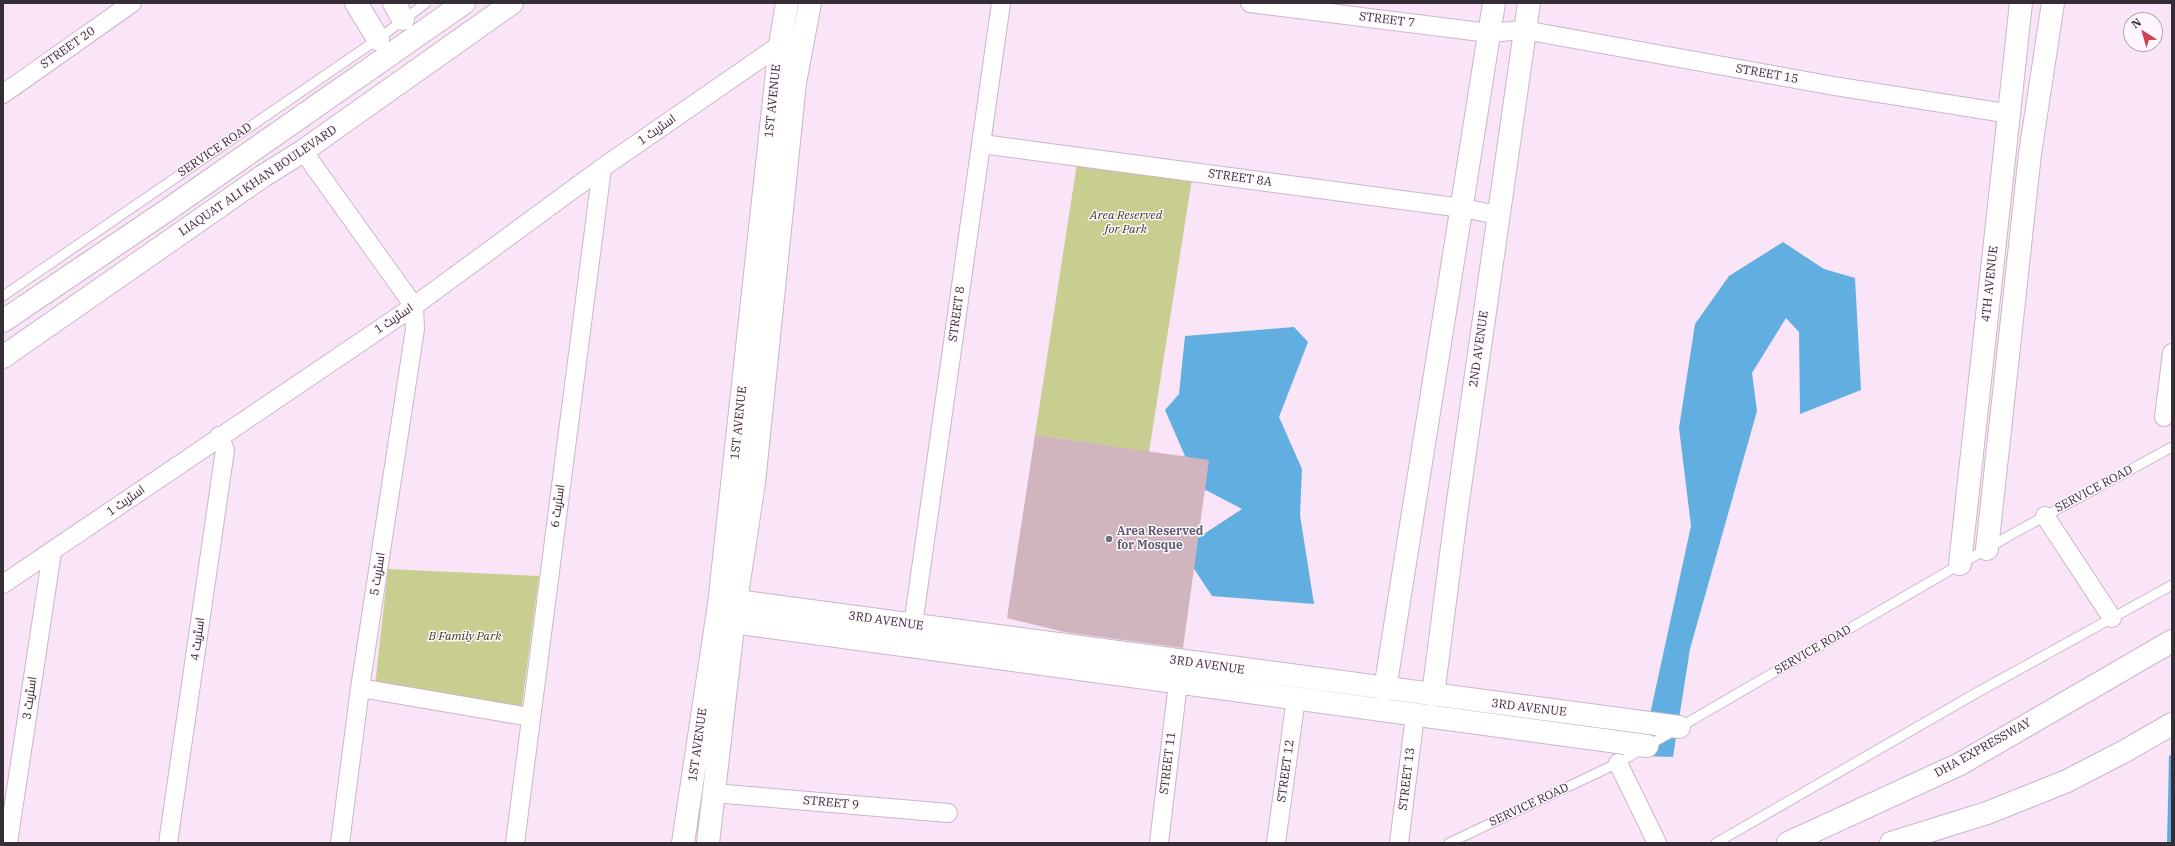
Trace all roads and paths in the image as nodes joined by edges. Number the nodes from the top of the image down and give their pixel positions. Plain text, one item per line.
1 (132, 3) edge
2 (356, 3) edge
3 (426, 3) edge
4 (464, 3) edge
5 (512, 3) edge
6 (787, 3) edge
7 (810, 3) edge
8 (1001, 3) edge
9 (1250, 3) edge
10 (1494, 3) edge
11 (1529, 3) edge
12 (2021, 3) edge
13 (2052, 3) edge
14 (399, 11) edge
15 (1524, 30) junction
16 (1489, 33) junction
17 (378, 39) junction
18 (780, 45) junction
19 (3, 94) edge
20 (2010, 113) junction
21 (982, 144) junction
22 (304, 151) junction
23 (602, 168) junction
24 (1462, 208) junction
25 (1498, 215) junction
26 (3, 296) edge
27 (414, 306) junction
28 (3, 321) edge
29 (2172, 353) edge
30 (3, 357) edge
31 (2164, 416) dead end
32 (219, 436) junction
33 (2172, 447) edge
34 (2045, 516) junction
35 (1986, 549) junction
36 (52, 552) junction
37 (1960, 564) junction
38 (3, 584) edge
39 (2172, 585) edge
40 (736, 601) junction
41 (2112, 618) junction
42 (733, 622) junction
43 (913, 625) junction
44 (2172, 641) edge
45 (1178, 682) junction
46 (360, 688) junction
47 (1385, 689) junction
48 (1433, 695) junction
49 (1296, 698) junction
50 (1415, 714) junction
51 (530, 717) junction
52 (2172, 724) edge
53 (1679, 727) junction
54 (1647, 746) junction
55 (1618, 763) junction
56 (714, 793) junction
57 (948, 813) dead end
58 (8, 843) edge
59 (168, 843) edge
60 (340, 843) edge
61 (515, 843) edge
62 (683, 843) edge
63 (708, 843) edge
64 (1159, 843) edge
65 (1276, 843) edge
66 (1399, 843) edge
67 (1449, 843) edge
68 (1657, 843) edge
69 (1716, 843) edge
70 (1788, 843) edge
71 (1891, 843) edge

1 - 19 street, STREET 20
2 - 17 main road
3 - 14 lane, SERVICE ROAD
4 - 28 main road
5 - 22 main road, LIAQUAT ALI KHAN BOULEVARD
6 - 18 main road, 1ST AVENUE
7 - 40 main road
8 - 21 street, STREET 8
9 - 16 street, STREET 7
10 - 16 main road
11 - 15 main road, 2ND AVENUE
12 - 20 main road, 4TH AVENUE
13 - 35 main road
14 - 17 lane, SERVICE ROAD
15 - 16 street, STREET 7
15 - 20 street, STREET 15
15 - 25 main road, 2ND AVENUE
16 - 24 main road
17 - 26 lane, SERVICE ROAD
18 - 23 street, اسٹریٹ 1
18 - 62 main road, 1ST AVENUE
20 - 37 main road, 4TH AVENUE
21 - 24 street, STREET 8A
21 - 43 street, STREET 8
22 - 27 street
22 - 30 main road, LIAQUAT ALI KHAN BOULEVARD
23 - 27 street, اسٹریٹ 1
23 - 51 street, اسٹریٹ 6
24 - 25 street, STREET 8A
24 - 47 main road
25 - 48 main road, 2ND AVENUE
27 - 32 street, اسٹریٹ 1
27 - 46 street, اسٹریٹ 5
29 - 31 street
32 - 36 street, اسٹریٹ 1
32 - 59 street, اسٹریٹ 4
33 - 34 lane, SERVICE ROAD
34 - 35 lane, SERVICE ROAD
34 - 41 street
35 - 37 lane, SERVICE ROAD
36 - 38 street, اسٹریٹ 1
36 - 58 street, اسٹریٹ 3
37 - 53 lane, SERVICE ROAD
39 - 41 lane
40 - 42 main road
40 - 43 main road, 3RD AVENUE
41 - 69 lane
42 - 45 main road, 3RD AVENUE
42 - 56 main road
43 - 47 main road, 3RD AVENUE
44 - 70 main road, DHA EXPRESSWAY
45 - 49 main road, 3RD AVENUE
45 - 64 street, STREET 11
46 - 51 street
46 - 60 street, اسٹریٹ 5
47 - 48 main road, 3RD AVENUE
48 - 53 main road, 3RD AVENUE
49 - 50 main road, 3RD AVENUE
49 - 65 street, STREET 12
50 - 54 main road, 3RD AVENUE
50 - 66 street, STREET 13
51 - 61 street, اسٹریٹ 6
52 - 71 main road
53 - 54 lane, SERVICE ROAD
54 - 55 lane, SERVICE ROAD
55 - 67 lane, SERVICE ROAD
55 - 68 street
56 - 57 street, STREET 9
56 - 63 main road

